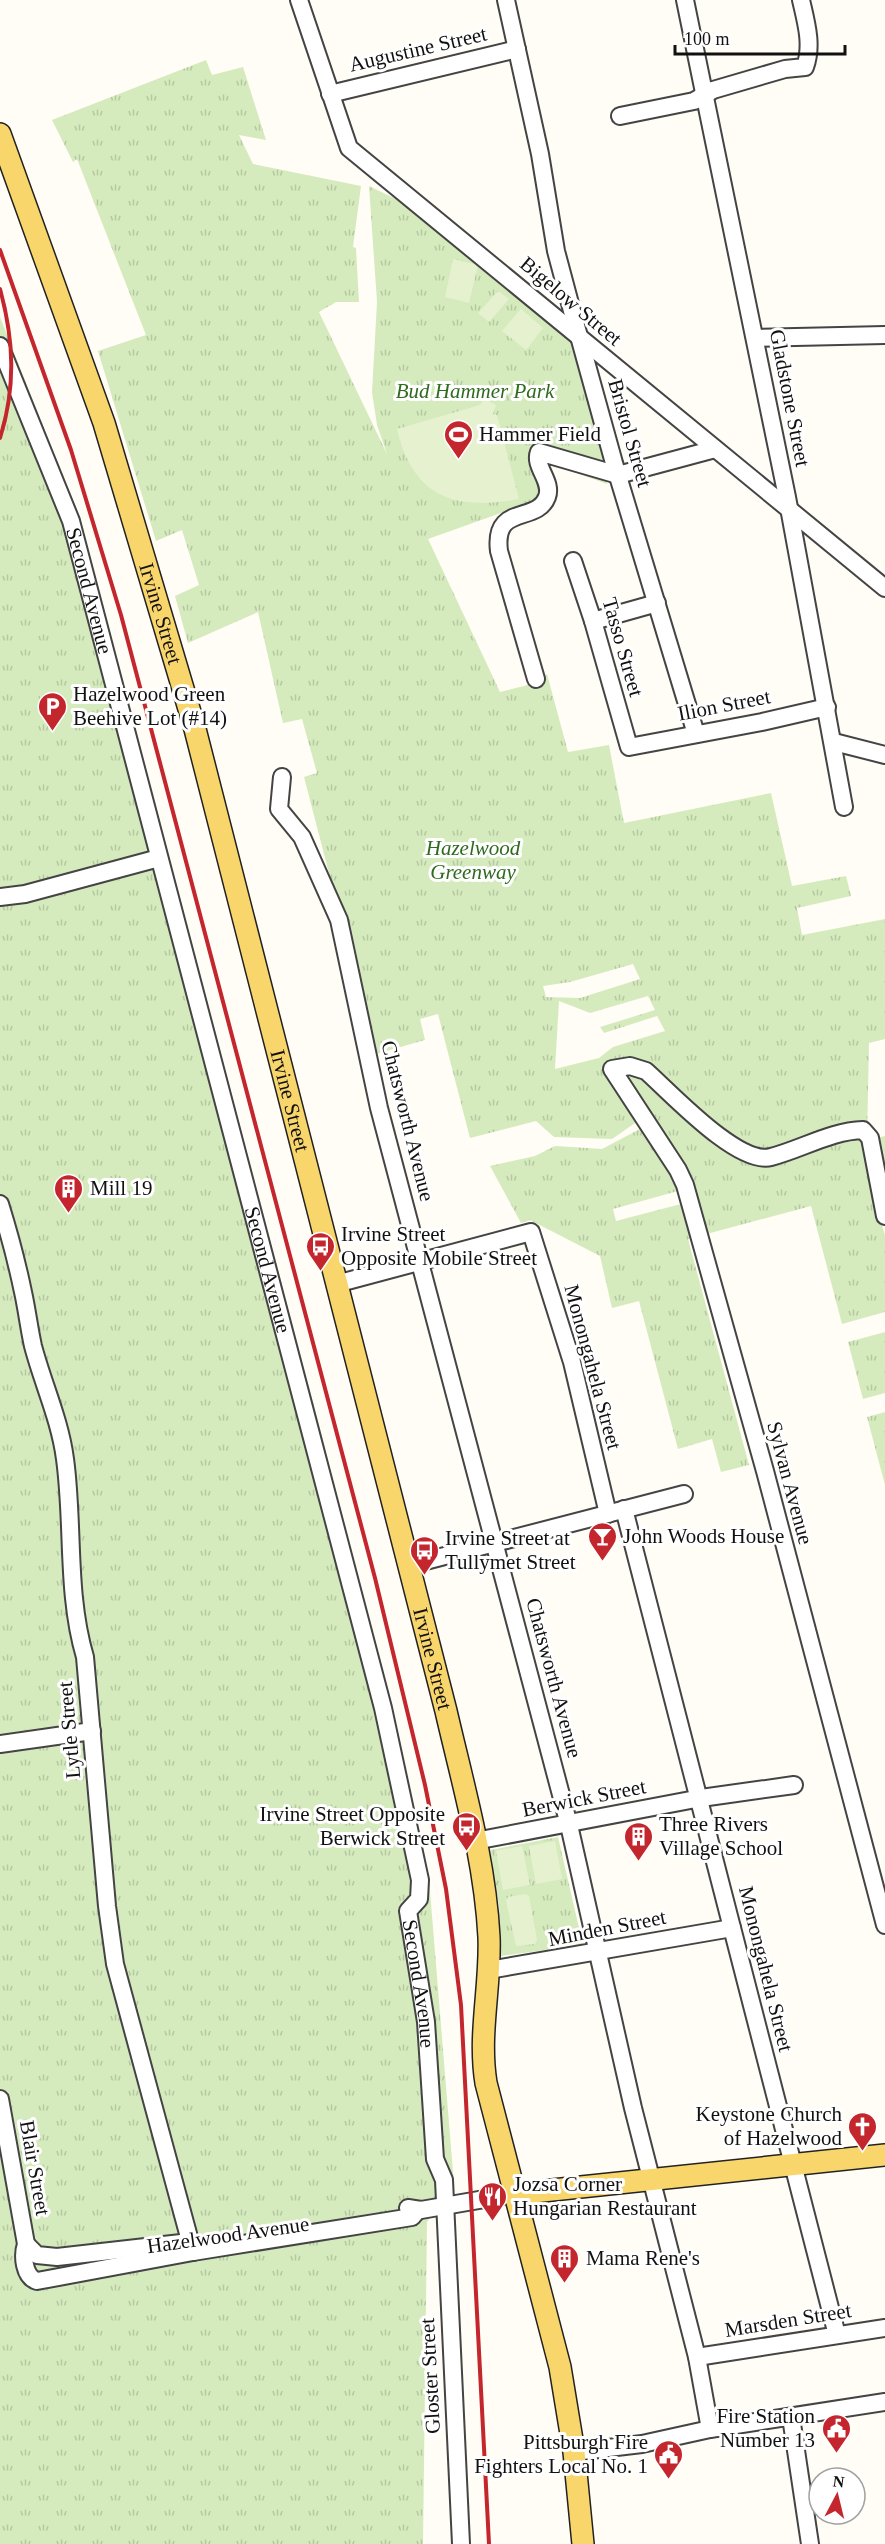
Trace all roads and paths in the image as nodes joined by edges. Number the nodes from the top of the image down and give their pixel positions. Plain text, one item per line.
1 (299, 0) edge
2 (506, 0) edge
3 (685, 0) edge
4 (801, 0) edge
5 (517, 49) junction
6 (330, 94) junction
7 (705, 95) junction
8 (620, 116) dead end
9 (0, 134) edge
10 (885, 335) edge
11 (578, 336) junction
12 (755, 338) junction
13 (0, 346) edge
14 (715, 448) junction
15 (618, 475) junction
16 (789, 510) junction
17 (573, 561) dead end
18 (865, 571) junction
19 (885, 576) edge
20 (885, 588) edge
21 (657, 603) junction
22 (593, 621) junction
23 (536, 679) dead end
24 (827, 707) junction
25 (696, 734) junction
26 (834, 741) junction
27 (629, 747) joint
28 (885, 755) edge
29 (282, 777) dead end
30 (844, 807) dead end
31 (159, 858) junction
32 (0, 897) edge
33 (0, 1204) edge
34 (885, 1216) edge
35 (420, 1260) junction
36 (336, 1284) junction
37 (684, 1494) dead end
38 (624, 1509) junction
39 (608, 1514) junction
40 (495, 1543) junction
41 (410, 1565) junction
42 (92, 1731) junction
43 (0, 1744) edge
44 (794, 1785) dead end
45 (700, 1798) junction
46 (569, 1825) junction
47 (476, 1841) junction
48 (885, 1925) edge
49 (732, 1928) junction
50 (599, 1952) junction
51 (489, 1970) junction
52 (0, 2099) edge
53 (885, 2156) edge
54 (791, 2164) junction
55 (653, 2179) junction
56 (514, 2194) junction
57 (445, 2206) junction
58 (192, 2246) junction
59 (31, 2249) junction
60 (41, 2279) joint
61 (885, 2328) edge
62 (837, 2335) junction
63 (697, 2357) junction
64 (885, 2402) edge
65 (791, 2417) junction
66 (710, 2429) junction
67 (574, 2452) junction
68 (461, 2544) edge
69 (583, 2544) edge
70 (810, 2544) edge

1 - 6 street, Bigelow Street
2 - 5 street, Bristol Street
3 - 7 street, Gladstone Street
4 - 7 street
5 - 6 street, Augustine Street
5 - 11 street, Bristol Street
6 - 11 street, Bigelow Street
7 - 8 street
7 - 12 street, Gladstone Street
9 - 36 main road, Irvine Street
10 - 12 street
11 - 14 street, Bigelow Street
11 - 15 street, Bristol Street
12 - 16 street, Gladstone Street
13 - 31 street, Second Avenue
14 - 15 street
14 - 16 street, Bigelow Street
15 - 21 street, Bristol Street
15 - 23 street
16 - 18 street, Bigelow Street
16 - 24 street, Gladstone Street
17 - 22 street, Tasso Street
18 - 19 street
18 - 20 street, Bigelow Street
21 - 22 street
21 - 25 street, Bristol Street
22 - 27 street, Tasso Street
24 - 25 street, Ilion Street
24 - 26 street, Gladstone Street
25 - 27 street, Ilion Street
26 - 28 street
26 - 30 street, Gladstone Street
29 - 35 street, Chatsworth Avenue
31 - 32 street
31 - 57 street, Second Avenue
33 - 42 street, Lytle Street
34 - 48 street, Sylvan Avenue
35 - 36 street
35 - 39 street, Monongahela Street
35 - 40 street, Chatsworth Avenue
36 - 41 main road, Irvine Street
37 - 38 street
38 - 39 street
38 - 45 street, Monongahela Street
39 - 40 street
40 - 41 street
40 - 46 street, Chatsworth Avenue
41 - 47 main road, Irvine Street
42 - 43 street
42 - 58 street, Lytle Street
44 - 45 street, Berwick Street
45 - 46 street, Berwick Street
45 - 49 street, Monongahela Street
46 - 47 street, Berwick Street
46 - 50 street, Chatsworth Avenue
47 - 51 main road, Irvine Street
49 - 50 street, Minden Street
49 - 54 street, Monongahela Street
50 - 51 street, Minden Street
50 - 55 street, Chatsworth Avenue
51 - 56 main road, Irvine Street
52 - 59 street, Blair Street
53 - 54 main road, Hazelwood Avenue
54 - 55 main road, Hazelwood Avenue
54 - 62 street, Monongahela Street
55 - 56 main road, Hazelwood Avenue
55 - 63 street, Chatsworth Avenue
56 - 57 street, Hazelwood Avenue
56 - 67 main road
57 - 58 street, Hazelwood Avenue
57 - 68 street, Gloster Street
58 - 59 street, Hazelwood Avenue
58 - 60 street, Hazelwood Avenue
59 - 60 street, Blair Street
61 - 62 street, Marsden Street
62 - 63 street, Marsden Street
63 - 66 street, Chatsworth Avenue
64 - 65 street
65 - 66 street
65 - 70 street
66 - 67 street
67 - 69 main road

